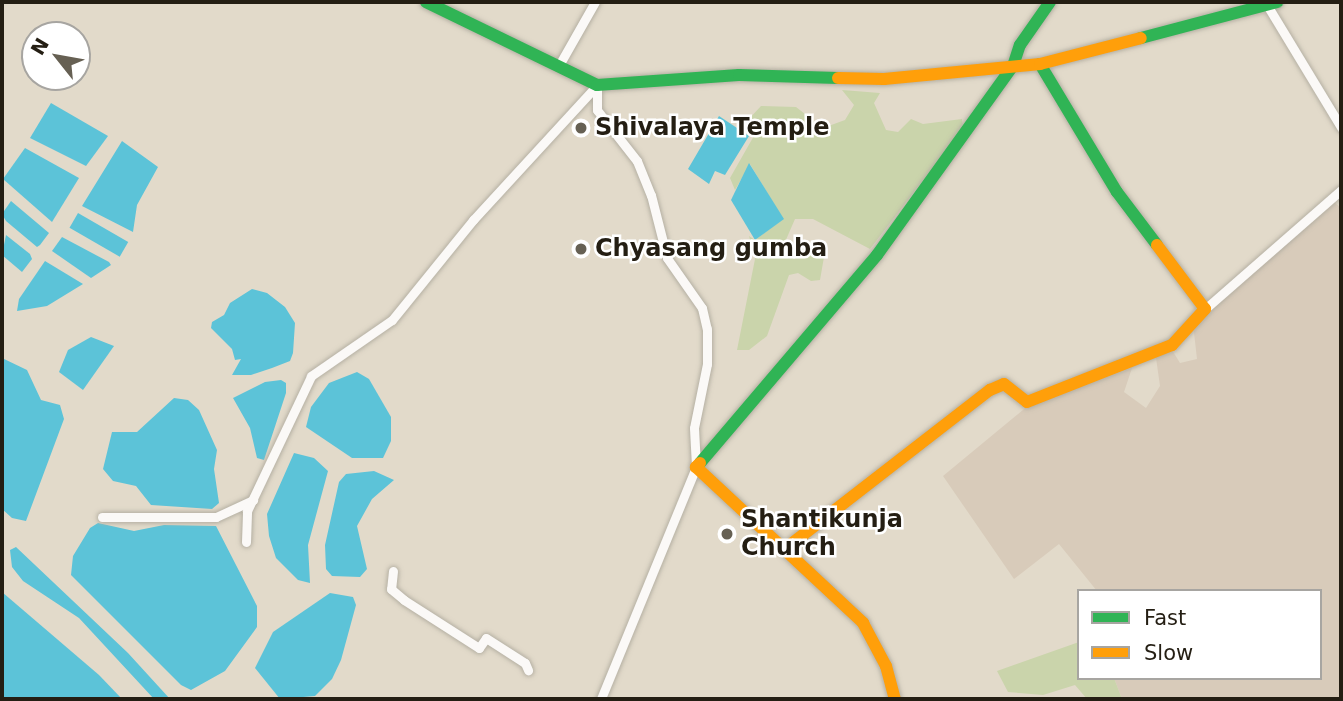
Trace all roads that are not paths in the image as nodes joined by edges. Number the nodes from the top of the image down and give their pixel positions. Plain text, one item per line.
1 (426, 2) edge
2 (595, 2) edge
3 (1050, 2) edge
4 (1272, 4) edge
5 (1040, 64) junction
6 (1013, 66) junction
7 (558, 67) junction
8 (597, 85) junction
9 (1341, 127) edge
10 (1341, 190) edge
11 (1205, 309) junction
12 (696, 467) junction
13 (254, 499) junction
14 (102, 517) dead end
15 (246, 542) dead end
16 (786, 548) junction
17 (393, 571) dead end
18 (528, 670) dead end
19 (601, 699) edge
20 (895, 699) edge

1 - 7 street
2 - 7 street
3 - 6 street
4 - 5 street
4 - 9 street
5 - 6 street
5 - 11 street
6 - 8 street
6 - 12 street
7 - 8 street
8 - 12 street
8 - 13 street
10 - 11 street
11 - 16 street
12 - 16 street
12 - 19 street
13 - 14 street
13 - 15 street
16 - 20 street
17 - 18 street

